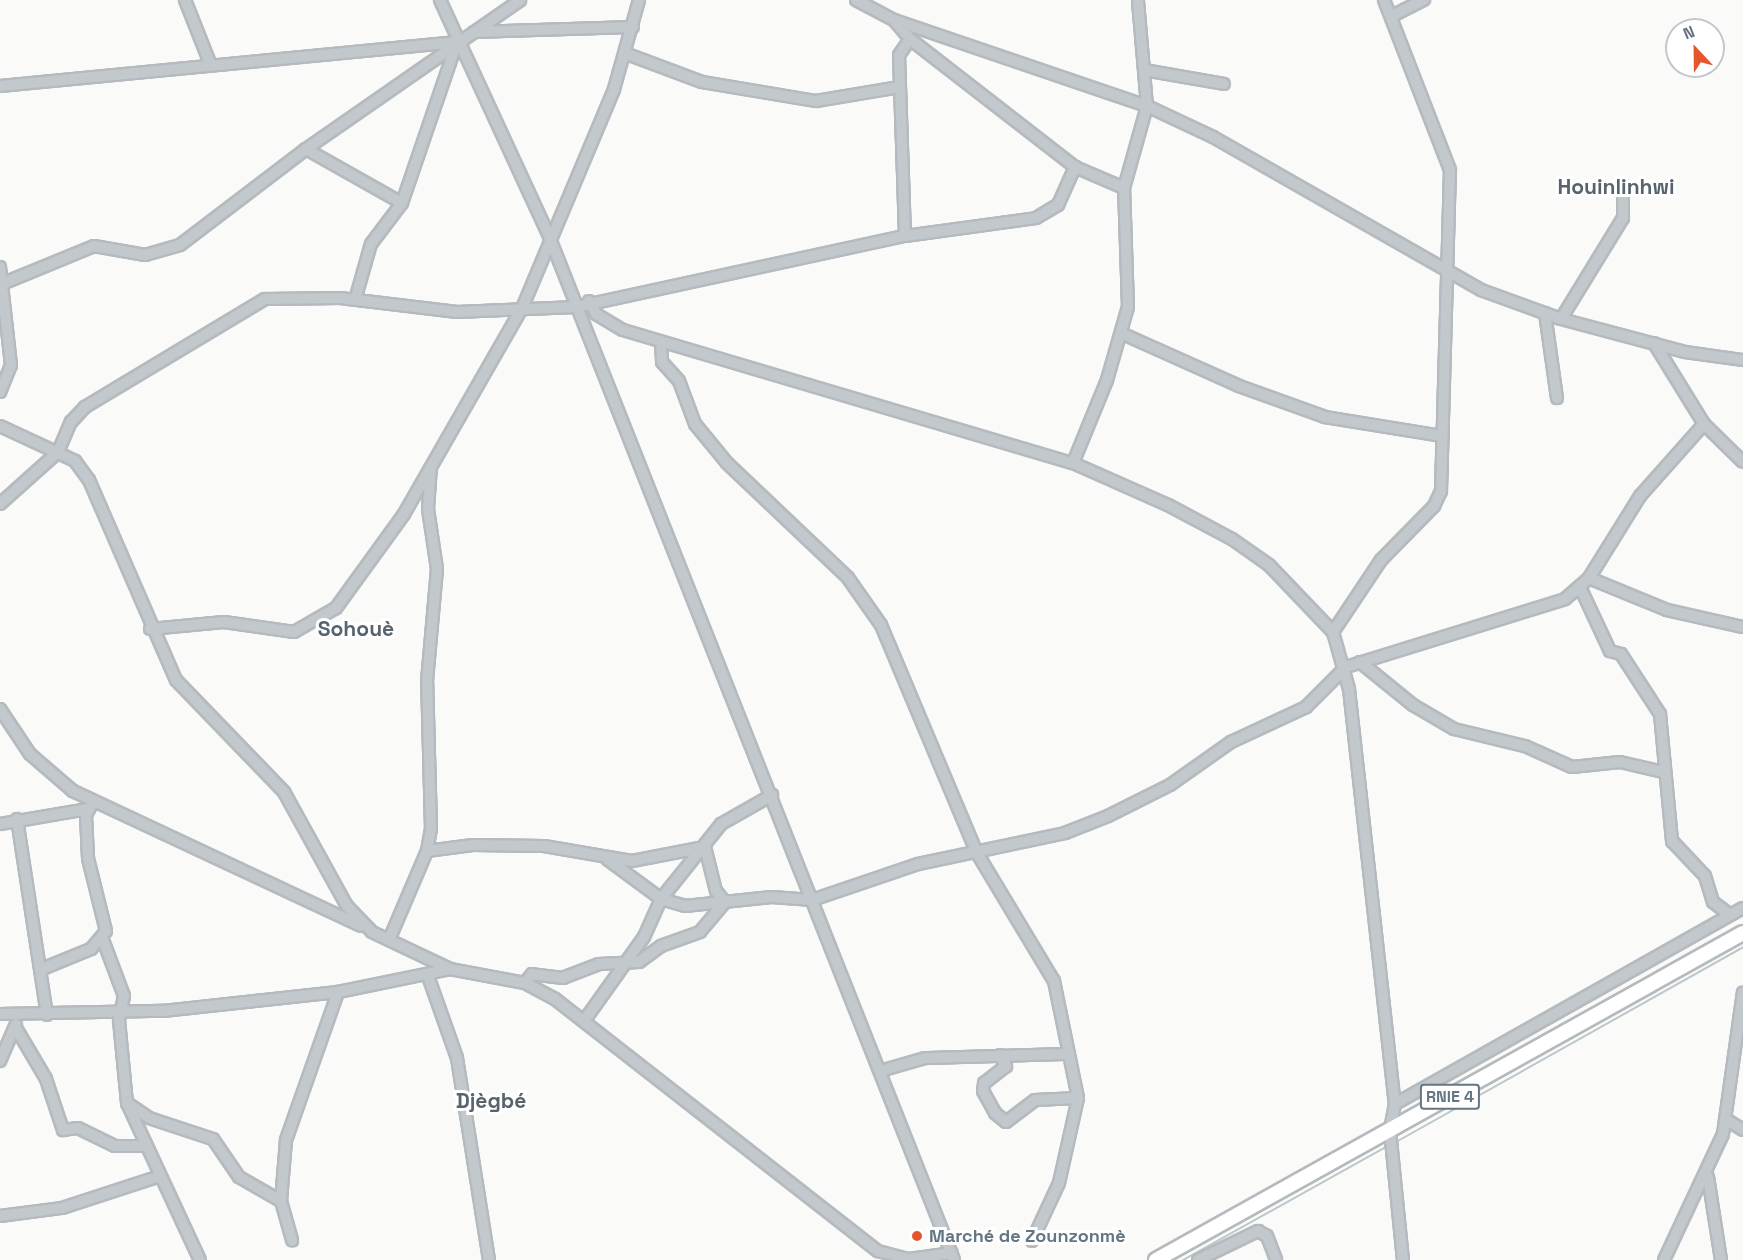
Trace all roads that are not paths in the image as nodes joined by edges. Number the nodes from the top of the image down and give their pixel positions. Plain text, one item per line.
1 (185, 0) edge
2 (440, 0) edge
3 (520, 0) edge
4 (639, 0) edge
5 (856, 0) edge
6 (1138, 0) edge
7 (1384, 0) edge
8 (1424, 0) edge
9 (1392, 15) junction
10 (894, 20) junction
11 (633, 27) junction
12 (474, 32) junction
13 (910, 39) junction
14 (457, 45) junction
15 (627, 54) junction
16 (210, 63) junction
17 (1144, 70) junction
18 (1224, 84) dead end
19 (0, 86) edge
20 (900, 87) junction
21 (1146, 106) junction
22 (306, 149) junction
23 (1075, 167) junction
24 (1623, 185) dead end
25 (1124, 189) junction
26 (402, 203) junction
27 (549, 236) junction
28 (905, 236) junction
29 (0, 267) edge
30 (1447, 273) junction
31 (4, 283) junction
32 (355, 300) junction
33 (589, 301) junction
34 (523, 306) junction
35 (576, 307) junction
36 (1545, 313) junction
37 (4, 314) edge
38 (1561, 319) junction
39 (1123, 334) junction
40 (661, 342) junction
41 (1654, 343) junction
42 (1743, 360) edge
43 (0, 392) edge
44 (1557, 399) dead end
45 (1704, 424) junction
46 (0, 426) edge
47 (1442, 436) junction
48 (58, 452) junction
49 (1743, 462) edge
50 (1072, 463) junction
51 (432, 466) junction
52 (0, 504) edge
53 (1589, 578) junction
54 (1580, 587) junction
55 (1743, 627) edge
56 (150, 629) junction
57 (1333, 633) junction
58 (1360, 662) junction
59 (1346, 667) junction
60 (0, 709) edge
61 (1663, 772) junction
62 (772, 795) junction
63 (90, 806) junction
64 (17, 819) junction
65 (0, 824) edge
66 (705, 847) junction
67 (427, 851) junction
68 (977, 853) junction
69 (607, 859) junction
70 (661, 899) junction
71 (812, 900) junction
72 (721, 904) junction
73 (1743, 908) edge
74 (1730, 915) junction
75 (372, 932) junction
76 (1743, 933) edge
77 (644, 937) junction
78 (103, 940) junction
79 (389, 940) junction
80 (661, 946) junction
81 (625, 963) junction
82 (42, 969) junction
83 (450, 969) junction
84 (428, 976) junction
85 (525, 983) junction
86 (338, 992) junction
87 (1743, 992) edge
88 (120, 1012) junction
89 (0, 1014) edge
90 (16, 1015) junction
91 (47, 1015) junction
92 (584, 1021) junction
93 (16, 1028) junction
94 (1068, 1054) junction
95 (1000, 1055) junction
96 (0, 1061) edge
97 (880, 1071) junction
98 (1078, 1098) junction
99 (127, 1103) junction
100 (1395, 1104) junction
101 (1727, 1120) junction
102 (1389, 1130) junction
103 (1743, 1130) edge
104 (143, 1146) junction
105 (157, 1177) junction
106 (1708, 1177) junction
107 (281, 1201) junction
108 (0, 1216) edge
109 (292, 1240) dead end
110 (1032, 1241) dead end
111 (953, 1256) edge
112 (200, 1260) edge
113 (489, 1260) edge
114 (1156, 1260) edge
115 (1198, 1260) edge
116 (1276, 1260) edge
117 (1403, 1260) edge
118 (1664, 1260) edge
119 (1721, 1260) edge

1 - 16 street
2 - 14 street
3 - 12 street
4 - 11 street
5 - 10 street
6 - 17 street
7 - 9 street
8 - 9 street
9 - 30 street
10 - 13 street
10 - 21 street
11 - 12 street
11 - 15 street
12 - 14 street
13 - 20 street
13 - 23 street
14 - 16 street
14 - 22 street
14 - 26 street
14 - 27 street
15 - 20 street
15 - 27 street
16 - 19 street
17 - 18 street
17 - 21 street
20 - 28 street
21 - 25 street
21 - 30 street
22 - 26 street
22 - 31 street
23 - 25 street
23 - 28 street
24 - 38 street
25 - 39 street
26 - 32 street
27 - 34 street
27 - 35 street
28 - 33 street
29 - 31 street
30 - 36 street
30 - 47 street
31 - 37 street
32 - 34 street
32 - 48 street
33 - 35 street
33 - 40 street
34 - 35 street
34 - 51 street
35 - 62 street
36 - 38 street
36 - 44 street
37 - 43 street
38 - 41 street
39 - 47 street
39 - 50 street
40 - 50 street
40 - 68 street
41 - 42 street
41 - 45 street
45 - 49 street
45 - 53 street
46 - 48 street
47 - 57 street
48 - 52 street
48 - 56 street
50 - 57 street
51 - 56 street
51 - 67 street
53 - 54 street
53 - 55 street
54 - 58 street
54 - 61 street
56 - 75 street
57 - 59 street
58 - 59 street
58 - 61 street
59 - 68 street
59 - 100 street
60 - 63 street
61 - 74 street
62 - 66 street
62 - 71 street
63 - 64 street
63 - 75 street
63 - 78 street
64 - 65 street
64 - 82 street
66 - 69 street
66 - 70 street
66 - 72 street
67 - 69 street
67 - 79 street
68 - 71 street
68 - 94 street
69 - 70 street
70 - 72 street
70 - 77 street
71 - 72 street
71 - 97 street
72 - 80 street
73 - 74 street
74 - 100 street
75 - 79 street
76 - 102 main road, RNIE 4
77 - 80 street
77 - 81 street
78 - 82 street
78 - 88 street
79 - 83 street
80 - 81 street
81 - 85 street
81 - 92 street
82 - 91 street
83 - 84 street
83 - 85 street
84 - 86 street
84 - 113 street
85 - 92 street
86 - 88 street
86 - 107 street
87 - 101 street
88 - 91 street
88 - 99 street
89 - 90 street
90 - 91 street
90 - 93 street
92 - 111 street
93 - 96 street
93 - 104 street
94 - 95 street
94 - 98 street
95 - 97 street
95 - 98 street
97 - 111 street
98 - 110 street
99 - 104 street
99 - 107 street
100 - 102 street
101 - 103 street
101 - 106 street
102 - 114 main road, RNIE 4
102 - 117 street
104 - 105 street
105 - 108 street
105 - 112 street
106 - 118 street
106 - 119 street
107 - 109 street
115 - 116 street

